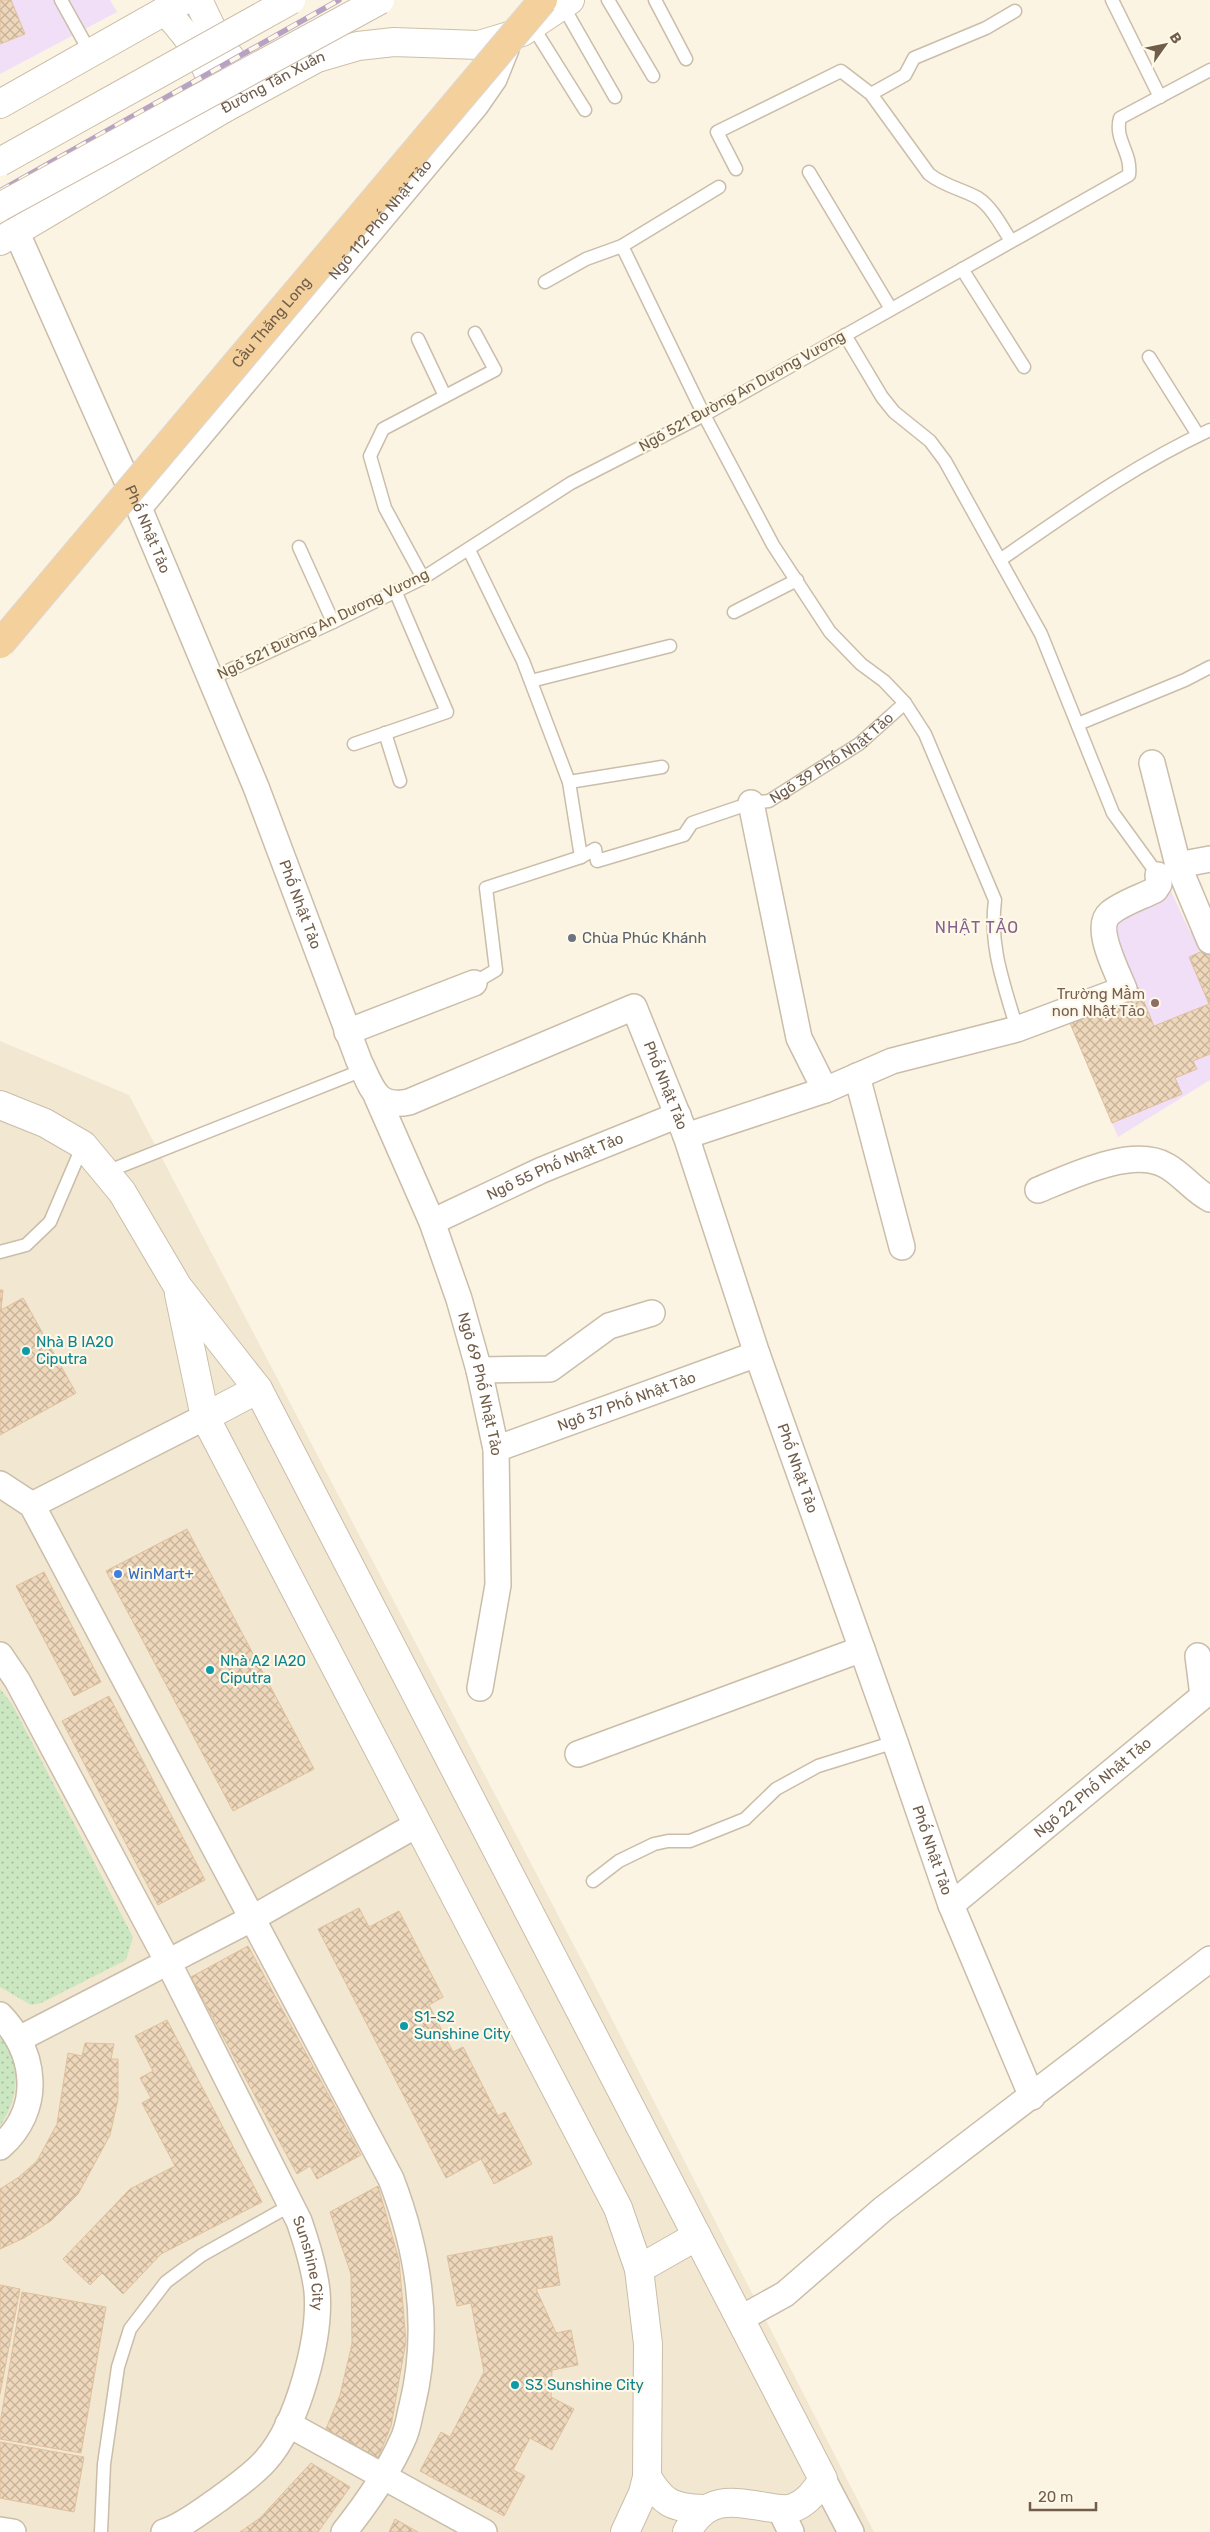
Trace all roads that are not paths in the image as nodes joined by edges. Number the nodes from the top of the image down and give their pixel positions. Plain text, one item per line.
1 (61, 0) edge
2 (198, 0) edge
3 (291, 0) edge
4 (380, 0) edge
5 (608, 0) edge
6 (654, 0) edge
7 (1112, 0) edge
8 (558, 2) edge
9 (174, 6) edge
10 (1015, 12) dead end
11 (522, 32) junction
12 (91, 54) junction
13 (686, 59) dead end
14 (1210, 70) edge
15 (653, 76) dead end
16 (256, 89) junction
17 (871, 94) junction
18 (615, 97) dead end
19 (1160, 97) junction
20 (0, 104) edge
21 (223, 109) junction
22 (585, 110) dead end
23 (0, 162) edge
24 (736, 169) dead end
25 (809, 172) dead end
26 (719, 187) dead end
27 (0, 207) edge
28 (8, 236) edge
29 (1011, 241) junction
30 (622, 246) junction
31 (962, 269) junction
32 (546, 282) dead end
33 (891, 309) junction
34 (475, 333) dead end
35 (845, 335) junction
36 (418, 339) dead end
37 (1149, 357) dead end
38 (1024, 366) dead end
39 (445, 396) junction
40 (704, 415) junction
41 (1210, 430) edge
42 (1198, 435) junction
43 (139, 508) junction
44 (299, 547) dead end
45 (469, 550) junction
46 (1000, 560) junction
47 (423, 578) junction
48 (797, 580) junction
49 (396, 593) junction
50 (734, 612) dead end
51 (333, 622) junction
52 (0, 644) edge
53 (670, 646) dead end
54 (1210, 667) edge
55 (210, 679) junction
56 (531, 681) junction
57 (905, 703) junction
58 (1078, 724) junction
59 (385, 734) junction
60 (354, 744) dead end
61 (1152, 764) dead end
62 (662, 767) dead end
63 (400, 782) dead end
64 (569, 782) junction
65 (751, 803) junction
66 (581, 857) junction
67 (1210, 859) edge
68 (1168, 870) junction
69 (1210, 941) edge
70 (474, 983) joint
71 (1017, 1029) junction
72 (347, 1032) junction
73 (363, 1070) junction
74 (857, 1076) junction
75 (825, 1090) junction
76 (377, 1097) junction
77 (0, 1105) edge
78 (682, 1125) junction
79 (83, 1145) junction
80 (106, 1172) junction
81 (1038, 1190) dead end
82 (1210, 1199) edge
83 (432, 1222) junction
84 (902, 1247) dead end
85 (0, 1252) edge
86 (178, 1287) junction
87 (652, 1313) dead end
88 (757, 1354) junction
89 (479, 1370) junction
90 (258, 1389) junction
91 (205, 1417) junction
92 (496, 1449) junction
93 (0, 1484) edge
94 (32, 1505) junction
95 (862, 1648) junction
96 (0, 1655) edge
97 (1198, 1656) dead end
98 (480, 1688) dead end
99 (895, 1742) junction
100 (578, 1754) dead end
101 (418, 1824) junction
102 (593, 1881) dead end
103 (951, 1905) junction
104 (251, 1919) junction
105 (1210, 1959) edge
106 (168, 1962) junction
107 (0, 2015) edge
108 (19, 2039) junction
109 (1032, 2097) junction
110 (0, 2147) edge
111 (291, 2205) junction
112 (697, 2236) junction
113 (639, 2269) junction
114 (740, 2318) junction
115 (288, 2424) junction
116 (384, 2476) junction
117 (647, 2477) junction
118 (823, 2479) junction
119 (703, 2509) junction
120 (786, 2520) edge
121 (0, 2530) edge
122 (13, 2532) edge
123 (101, 2532) edge
124 (164, 2532) edge
125 (344, 2532) edge
126 (484, 2532) edge
127 (625, 2532) edge
128 (687, 2532) edge
129 (851, 2532) edge

1 - 12 lane
2 - 16 street
3 - 23 street, bridge
4 - 27 street, bridge
5 - 15 lane
6 - 13 lane
7 - 19 lane
8 - 11 street, Đường Tân Xuân
8 - 18 lane
8 - 52 highway, Cầu Thăng Long, bridge
9 - 12 street
9 - 21 street
10 - 17 lane
11 - 16 street, Đường Tân Xuân
11 - 22 lane
11 - 43 street, Ngõ 112 Phố Nhật Tảo
12 - 20 street
14 - 19 lane, Ngõ 521 Đường An Dương Vương
16 - 21 street, Đường Tân Xuân
17 - 24 lane
17 - 29 lane
19 - 29 lane, Ngõ 521 Đường An Dương Vương
21 - 28 street, Đường Tân Xuân
25 - 33 lane
26 - 30 lane
28 - 43 street, Phố Nhật Tảo
29 - 31 lane, Ngõ 521 Đường An Dương Vương
30 - 32 lane
30 - 40 lane
31 - 33 lane, Ngõ 521 Đường An Dương Vương
31 - 38 lane
33 - 35 lane, Ngõ 521 Đường An Dương Vương
34 - 39 lane
35 - 40 lane, Ngõ 521 Đường An Dương Vương
35 - 46 lane
36 - 39 lane
37 - 42 lane
39 - 47 lane
40 - 45 lane, Ngõ 521 Đường An Dương Vương
40 - 48 lane
41 - 42 lane
42 - 46 lane
43 - 55 street, Phố Nhật Tảo
44 - 51 lane
45 - 47 lane, Ngõ 521 Đường An Dương Vương
45 - 56 lane
46 - 58 lane
47 - 49 lane, Ngõ 521 Đường An Dương Vương
48 - 50 lane
48 - 57 lane
49 - 51 lane, Ngõ 521 Đường An Dương Vương
49 - 59 lane
51 - 55 lane, Ngõ 521 Đường An Dương Vương
53 - 56 lane
54 - 58 lane
55 - 72 street, Phố Nhật Tảo
56 - 64 lane
57 - 65 lane, Ngõ 39 Phố Nhật Tảo
57 - 71 lane
58 - 68 lane
59 - 60 lane
59 - 63 lane
61 - 68 street
62 - 64 lane
64 - 66 lane
65 - 66 lane, Ngõ 39 Phố Nhật Tảo
65 - 75 street
66 - 70 lane, Ngõ 39 Phố Nhật Tảo
67 - 68 street
68 - 69 street
68 - 71 street, Ngõ 55 Phố Nhật Tảo
70 - 72 street, Ngõ 39 Phố Nhật Tảo
71 - 74 street, Ngõ 55 Phố Nhật Tảo
72 - 73 street, Phố Nhật Tảo
73 - 76 street, Phố Nhật Tảo
73 - 80 lane
74 - 75 street, Ngõ 55 Phố Nhật Tảo
74 - 84 street
75 - 78 street, Ngõ 55 Phố Nhật Tảo
76 - 78 street, Phố Nhật Tảo
76 - 83 street, Ngõ 69 Phố Nhật Tảo
77 - 79 street
78 - 83 street, Ngõ 55 Phố Nhật Tảo
78 - 88 street, Phố Nhật Tảo
79 - 80 street
79 - 85 lane
80 - 86 street
81 - 82 street
83 - 89 street, Ngõ 69 Phố Nhật Tảo
86 - 90 street
86 - 91 street
87 - 89 street
88 - 92 street, Ngõ 37 Phố Nhật Tảo
88 - 95 street, Phố Nhật Tảo
89 - 92 street, Ngõ 69 Phố Nhật Tảo
90 - 91 street
90 - 112 street
91 - 94 street
91 - 101 street
92 - 98 street, Ngõ 69 Phố Nhật Tảo
93 - 94 street
94 - 104 street
95 - 99 street, Phố Nhật Tảo
95 - 100 street
96 - 106 street, Sunshine City
97 - 103 street, Ngõ 22 Phố Nhật Tảo
99 - 102 lane
99 - 103 street, Phố Nhật Tảo
101 - 104 street
101 - 113 street
103 - 109 street, Phố Nhật Tảo
104 - 106 street
104 - 116 street
105 - 109 street
106 - 108 street
106 - 111 street, Sunshine City
107 - 108 street
108 - 110 street
109 - 114 street
111 - 115 street, Sunshine City
111 - 123 lane
112 - 113 street
112 - 114 street
113 - 117 street
114 - 118 street
115 - 116 street
115 - 124 street, Sunshine City
116 - 125 street
116 - 126 street
117 - 119 street
117 - 127 street
118 - 120 street
118 - 129 street
119 - 120 street
119 - 128 street
121 - 122 street

